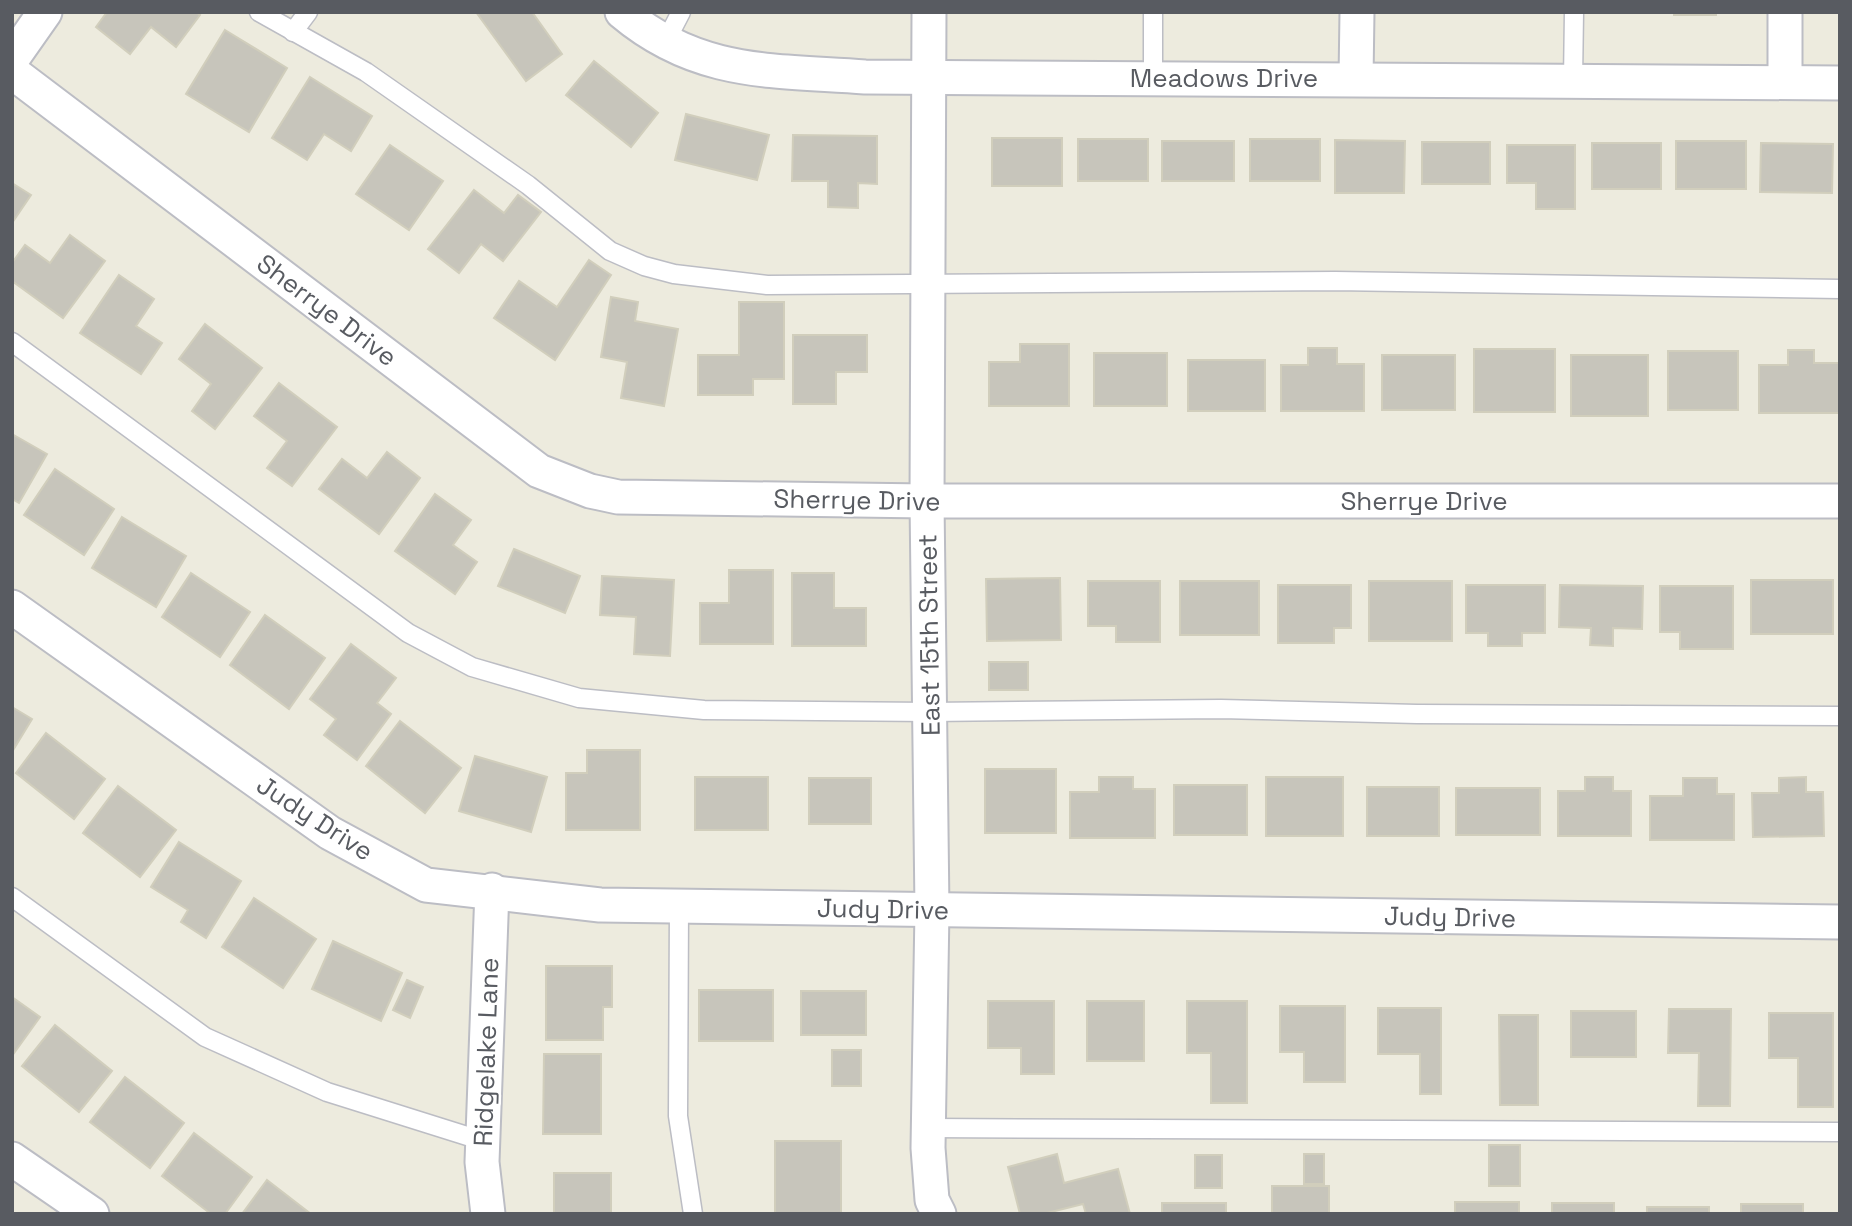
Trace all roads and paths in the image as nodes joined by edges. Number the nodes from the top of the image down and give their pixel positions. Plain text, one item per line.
1 (45, 12) edge
2 (259, 12) edge
3 (308, 12) edge
4 (622, 12) edge
5 (929, 12) edge
6 (1153, 12) edge
7 (1357, 12) edge
8 (1574, 12) edge
9 (1785, 12) edge
10 (674, 27) edge
11 (293, 32) junction
12 (12, 59) edge
13 (12, 72) edge
14 (929, 77) junction
15 (1153, 78) junction
16 (1356, 79) junction
17 (1573, 80) junction
18 (1785, 82) junction
19 (1840, 82) edge
20 (929, 283) junction
21 (1840, 289) edge
22 (12, 342) edge
23 (927, 501) junction
24 (1840, 501) edge
25 (12, 607) edge
26 (930, 712) junction
27 (1840, 716) edge
28 (492, 890) junction
29 (12, 897) edge
30 (679, 906) junction
31 (932, 909) junction
32 (1840, 922) edge
33 (928, 1128) junction
34 (1840, 1132) edge
35 (482, 1141) junction
36 (12, 1159) edge
37 (92, 1214) edge
38 (488, 1214) edge
39 (693, 1214) edge
40 (939, 1214) edge

1 - 12 street
2 - 11 lane
3 - 11 lane
4 - 10 street, Meadows Drive
5 - 14 street, East 15th Street
6 - 15 lane
7 - 16 street
8 - 17 lane
9 - 18 street
10 - 14 street, Meadows Drive
11 - 20 lane
13 - 23 street, Sherrye Drive
14 - 15 street, Meadows Drive
14 - 20 street, East 15th Street
15 - 16 street, Meadows Drive
16 - 17 street, Meadows Drive
17 - 18 street, Meadows Drive
18 - 19 street, Meadows Drive
20 - 21 lane
20 - 23 street, East 15th Street
22 - 26 lane
23 - 24 street, Sherrye Drive
23 - 26 street, East 15th Street
25 - 28 street, Judy Drive
26 - 27 lane
26 - 31 street, East 15th Street
28 - 30 street, Judy Drive
28 - 35 street, Ridgelake Lane
29 - 35 lane
30 - 31 street, Judy Drive
30 - 39 lane
31 - 32 street, Judy Drive
31 - 33 street, East 15th Street
33 - 34 lane
33 - 40 street, East 15th Street
35 - 38 street, Ridgelake Lane
36 - 37 street

